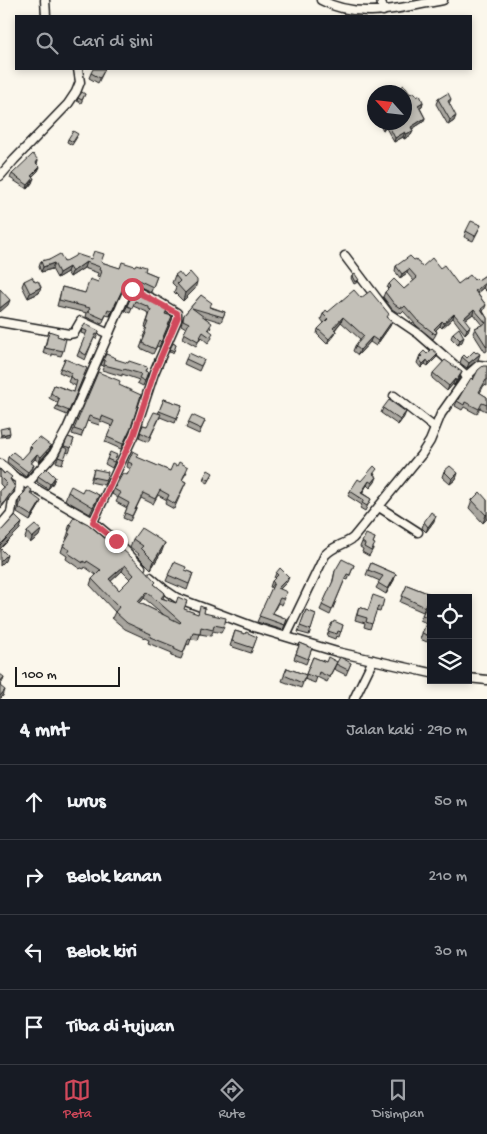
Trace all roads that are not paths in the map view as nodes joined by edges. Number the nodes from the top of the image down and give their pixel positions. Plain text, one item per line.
1 (45, 0) edge
2 (321, 0) edge
3 (381, 0) edge
4 (443, 0) edge
5 (383, 11) junction
6 (46, 15) edge
7 (78, 70) edge
8 (0, 176) edge
9 (345, 256) dead end
10 (0, 322) edge
11 (109, 334) junction
12 (487, 366) edge
13 (468, 377) junction
14 (394, 396) dead end
15 (435, 428) junction
16 (0, 464) edge
17 (24, 482) junction
18 (379, 507) junction
19 (93, 522) junction
20 (0, 526) edge
21 (418, 532) dead end
22 (286, 636) junction
23 (372, 660) junction
24 (427, 672) edge
25 (472, 678) edge
26 (487, 680) edge
27 (354, 699) edge

1 - 6 street
2 - 5 street
3 - 5 street
4 - 5 street
7 - 8 street
9 - 13 street
10 - 11 street
11 - 17 street
11 - 19 street
12 - 13 street
13 - 15 street
14 - 15 street
15 - 18 street
16 - 17 street
17 - 19 street
17 - 20 street
18 - 21 street
18 - 22 street
19 - 22 street
22 - 23 street
23 - 24 street
23 - 27 street
25 - 26 street

